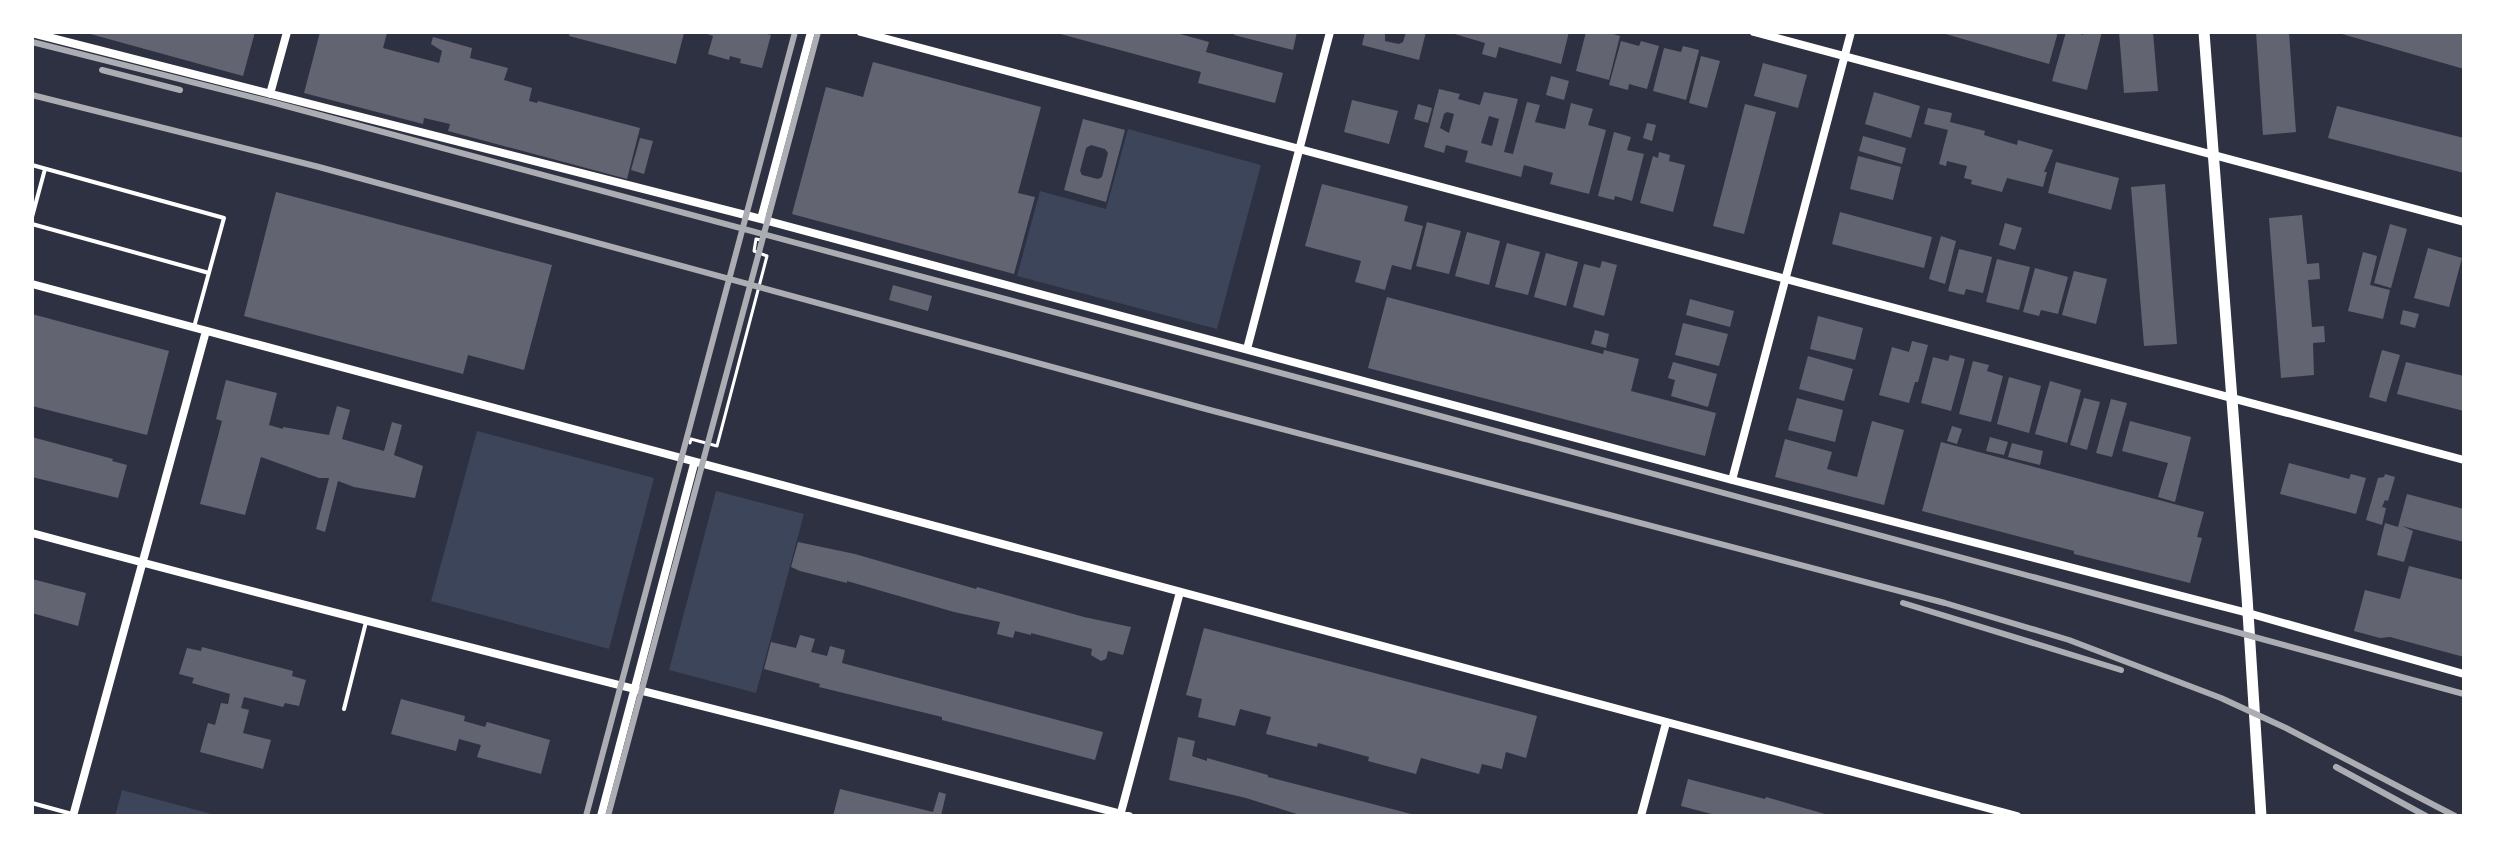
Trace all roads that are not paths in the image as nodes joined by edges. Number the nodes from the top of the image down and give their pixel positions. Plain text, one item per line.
1 (287, 32) edge
2 (811, 32) edge
3 (861, 32) edge
4 (1330, 32) edge
5 (1754, 32) edge
6 (1851, 32) edge
7 (2204, 32) edge
8 (32, 33) edge
9 (1844, 56) junction
10 (270, 94) junction
11 (1298, 148) junction
12 (2213, 155) junction
13 (32, 165) edge
14 (45, 169) junction
15 (32, 217) edge
16 (761, 219) junction
17 (2464, 222) edge
18 (32, 224) edge
19 (209, 273) junction
20 (1785, 279) junction
21 (32, 284) edge
22 (194, 327) junction
23 (206, 331) junction
24 (1247, 349) junction
25 (2232, 398) junction
26 (2464, 460) edge
27 (694, 464) junction
28 (1732, 480) junction
29 (32, 533) edge
30 (143, 563) junction
31 (1180, 592) junction
32 (2248, 613) junction
33 (366, 622) junction
34 (2464, 674) edge
35 (635, 687) junction
36 (344, 709) dead end
37 (1666, 723) junction
38 (32, 803) edge
39 (74, 815) edge
40 (1123, 815) edge
41 (601, 816) edge
42 (1641, 816) edge
43 (2017, 816) edge
44 (2261, 816) edge

1 - 10 street
2 - 16 street
3 - 11 street
4 - 11 street
5 - 9 street
6 - 9 street
7 - 12 street
8 - 10 street
9 - 12 street
9 - 20 street
10 - 16 street
11 - 20 street
11 - 24 street
12 - 17 street
12 - 25 street
13 - 14 lane
14 - 15 lane
14 - 19 lane
16 - 24 street
18 - 19 lane
19 - 22 lane
20 - 25 street
20 - 28 street
21 - 22 street
22 - 23 street
23 - 27 street
23 - 30 street
24 - 28 street
25 - 26 street
25 - 32 street
27 - 31 street
27 - 35 street
28 - 32 street
29 - 30 street
30 - 33 street
30 - 39 street
31 - 37 street
31 - 40 street
32 - 34 street
32 - 44 street
33 - 35 street
33 - 36 lane
35 - 40 street
35 - 41 street
37 - 42 street
37 - 43 street
38 - 39 lane

